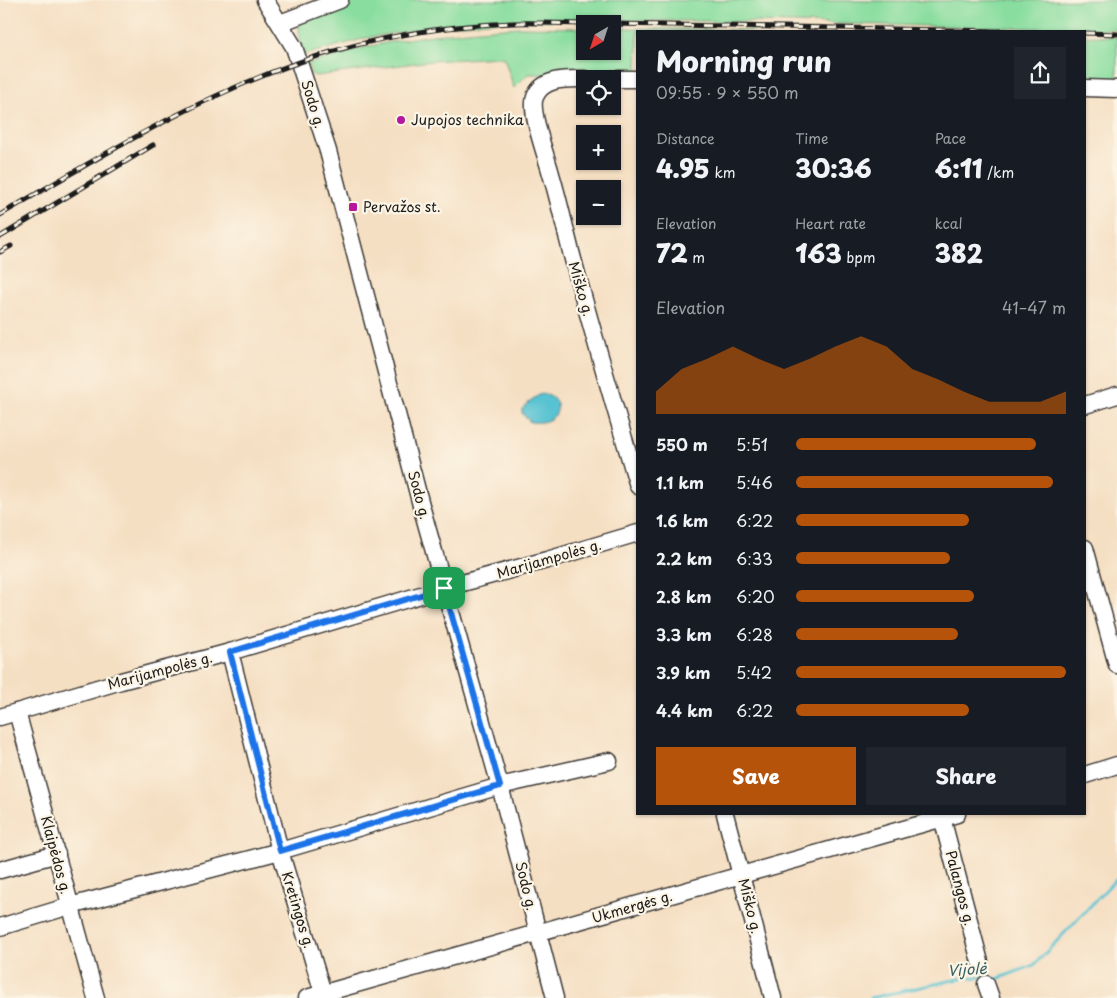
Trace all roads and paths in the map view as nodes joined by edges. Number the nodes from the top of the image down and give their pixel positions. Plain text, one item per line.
1 (265, 0) edge
2 (340, 0) edge
3 (280, 24) junction
4 (576, 79) edge
5 (621, 79) edge
6 (636, 79) edge
7 (1086, 88) edge
8 (1117, 89) edge
9 (1117, 395) edge
10 (1086, 405) edge
11 (636, 479) edge
12 (636, 534) edge
13 (1086, 552) edge
14 (444, 588) junction
15 (230, 652) junction
16 (1117, 665) edge
17 (17, 712) junction
18 (0, 716) edge
19 (609, 760) dead end
20 (1117, 765) edge
21 (1086, 775) edge
22 (500, 786) junction
23 (725, 815) edge
24 (947, 815) edge
25 (280, 851) junction
26 (57, 854) junction
27 (0, 870) edge
28 (742, 875) junction
29 (70, 906) junction
30 (0, 927) edge
31 (538, 934) junction
32 (980, 962) dead end
33 (315, 996) edge
34 (96, 998) edge
35 (555, 998) edge
36 (773, 998) edge

1 - 3 street, Sodo g.
2 - 3 street
3 - 14 street, Sodo g.
4 - 11 street, Miško g.
5 - 6 street
7 - 8 street
9 - 10 street
12 - 14 street, Marijampolės g.
13 - 16 street
14 - 15 street, Marijampolės g.
14 - 22 street, Sodo g.
15 - 17 street, Marijampolės g.
15 - 25 street, Kretingos g.
17 - 18 street, Marijampolės g.
17 - 26 street, Klaipėdos g.
19 - 22 street
20 - 21 street
22 - 25 street
22 - 31 street, Sodo g.
23 - 28 street, Miško g.
24 - 28 street, Ukmergės g.
24 - 32 street, Palangos g.
25 - 29 street
25 - 33 street, Kretingos g.
26 - 27 street
26 - 29 street, Klaipėdos g.
28 - 31 street, Ukmergės g.
28 - 36 street, Miško g.
29 - 30 street
29 - 34 street, Klaipėdos g.
31 - 33 street, Ukmergės g.
31 - 35 street, Sodo g.

